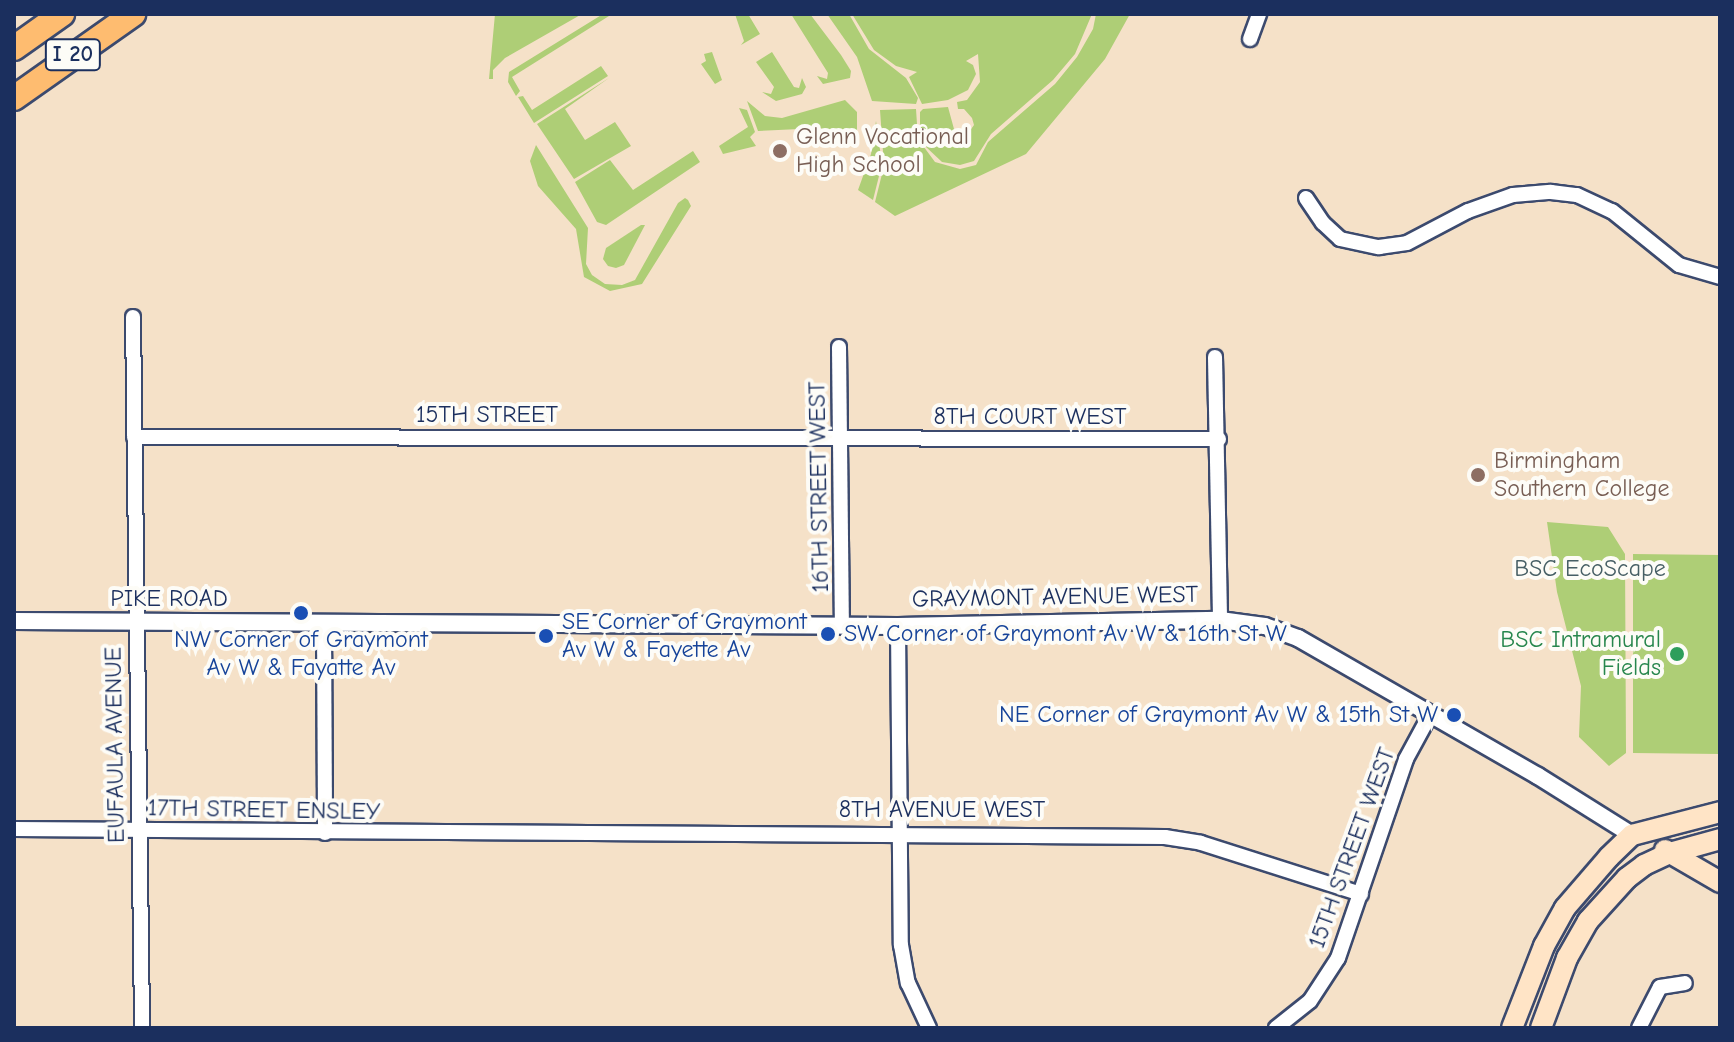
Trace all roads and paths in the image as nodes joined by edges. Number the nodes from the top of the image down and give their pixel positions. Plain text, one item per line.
1 (62, 14) edge
2 (133, 14) edge
3 (1259, 14) edge
4 (1250, 39) dead end
5 (14, 48) edge
6 (14, 98) edge
7 (1306, 198) dead end
8 (1720, 277) edge
9 (133, 317) dead end
10 (839, 347) dead end
11 (1215, 357) dead end
12 (134, 437) junction
13 (840, 438) junction
14 (1219, 439) junction
15 (1220, 620) junction
16 (14, 621) edge
17 (135, 622) junction
18 (324, 624) junction
19 (842, 626) junction
20 (898, 626) junction
21 (1431, 713) junction
22 (1720, 812) edge
23 (14, 829) edge
24 (139, 831) junction
25 (325, 833) junction
26 (514, 834) joint
27 (1632, 835) junction
28 (900, 836) junction
29 (1720, 839) edge
30 (1670, 853) junction
31 (1720, 882) edge
32 (1361, 894) junction
33 (1685, 983) dead end
34 (142, 1028) edge
35 (929, 1028) edge
36 (1276, 1028) edge
37 (1512, 1028) edge
38 (1541, 1028) edge
39 (1639, 1028) edge

1 - 5 highway, I 20
2 - 6 highway, I 20
3 - 4 street
7 - 8 street
9 - 12 street, EUFAULA AVENUE
10 - 13 street, 16TH STREET WEST
11 - 14 street
12 - 13 street, 15TH STREET
12 - 17 street, EUFAULA AVENUE
13 - 14 street, 8TH COURT WEST
13 - 19 street, 16TH STREET WEST
14 - 15 street
15 - 20 street, GRAYMONT AVENUE WEST
15 - 21 street, GRAYMONT AVENUE WEST
16 - 17 street, PIKE ROAD
17 - 18 street, PIKE ROAD
17 - 24 street, EUFAULA AVENUE
18 - 19 street, GRAYMONT AVENUE WEST
18 - 25 street
19 - 20 street, GRAYMONT AVENUE WEST
20 - 28 street
21 - 27 street, GRAYMONT AVENUE WEST
21 - 32 street, 15TH STREET WEST
22 - 27 main road
23 - 24 street, 17TH STREET ENSLEY
24 - 25 street, 17TH STREET ENSLEY
24 - 34 street, EUFAULA AVENUE
25 - 26 street, 17TH STREET ENSLEY
26 - 28 street, 8TH AVENUE WEST
27 - 30 main road, GRAYMONT AVENUE WEST
27 - 37 main road
28 - 32 street, 8TH AVENUE WEST
28 - 35 street
29 - 30 main road
30 - 31 main road, GRAYMONT AVENUE WEST
30 - 38 main road
32 - 36 street, 15TH STREET WEST
33 - 39 street

